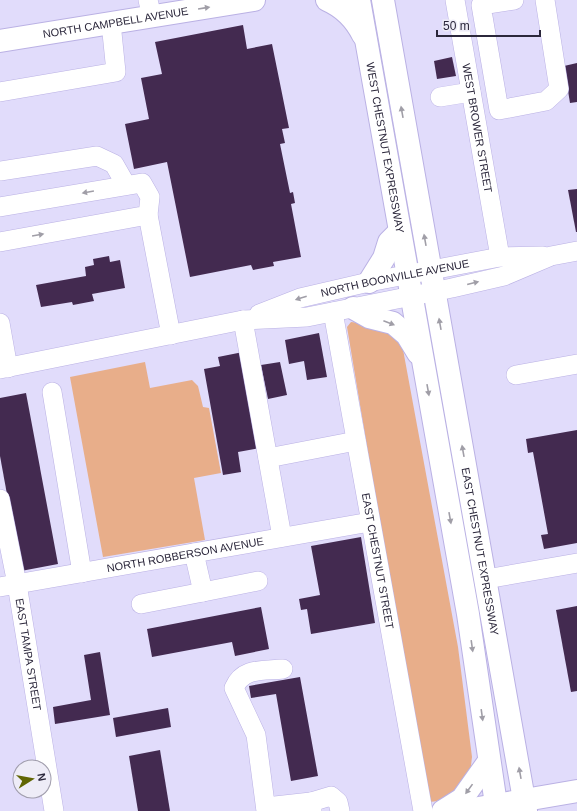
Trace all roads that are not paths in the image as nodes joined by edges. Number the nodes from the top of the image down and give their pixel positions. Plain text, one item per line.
1 (254, 0) edge
2 (327, 0) edge
3 (359, 0) edge
4 (382, 0) edge
5 (455, 0) edge
6 (514, 0) edge
7 (545, 0) edge
8 (150, 8) edge
9 (111, 24) junction
10 (0, 42) edge
11 (366, 42) junction
12 (0, 92) edge
13 (471, 92) junction
14 (440, 97) dead end
15 (0, 171) edge
16 (126, 185) junction
17 (0, 207) edge
18 (148, 215) junction
19 (399, 232) junction
20 (0, 242) edge
21 (577, 251) edge
22 (551, 256) junction
23 (500, 257) junction
24 (431, 270) junction
25 (407, 275) junction
26 (369, 282) junction
27 (434, 292) junction
28 (411, 296) junction
29 (343, 310) junction
30 (243, 320) junction
31 (0, 322) edge
32 (171, 335) junction
33 (422, 361) junction
34 (577, 364) edge
35 (4, 369) edge
36 (516, 375) dead end
37 (52, 392) dead end
38 (356, 441) junction
39 (268, 458) junction
40 (0, 499) edge
41 (370, 522) junction
42 (282, 537) junction
43 (194, 553) junction
44 (577, 563) edge
45 (82, 573) junction
46 (486, 579) junction
47 (258, 581) dead end
48 (8, 586) edge
49 (203, 592) junction
50 (141, 604) dead end
51 (283, 669) dead end
52 (489, 760) junction
53 (577, 791) edge
54 (311, 806) edge
55 (525, 806) edge
56 (496, 808) edge
57 (266, 809) edge
58 (54, 811) edge
59 (340, 811) edge
60 (423, 811) edge
61 (443, 811) edge
62 (461, 811) edge

8 -> 1 main road, NORTH CAMPBELL AVENUE
2 - 11 main road
3 - 11 main road, WEST CHESTNUT EXPRESSWAY
24 -> 4 main road
5 - 13 street, WEST BROWER STREET
6 - 7 street
8 - 9 main road, NORTH CAMPBELL AVENUE
9 - 10 main road, NORTH CAMPBELL AVENUE
9 - 12 street
11 - 19 main road, WEST CHESTNUT EXPRESSWAY
13 - 14 street
13 - 23 street, WEST BROWER STREET
15 - 16 street
16 -> 17 street
16 - 18 street
20 -> 18 street
18 - 32 street
19 - 25 main road, WEST CHESTNUT EXPRESSWAY
19 - 26 main road
21 - 22 street, NORTH BOONVILLE AVENUE
22 - 23 street, NORTH BOONVILLE AVENUE
27 -> 22 street, NORTH BOONVILLE AVENUE
23 - 24 street, NORTH BOONVILLE AVENUE
24 - 25 street, NORTH BOONVILLE AVENUE
24 - 27 main road
25 - 26 street, NORTH BOONVILLE AVENUE
25 - 28 main road, WEST CHESTNUT EXPRESSWAY
26 -> 30 street, NORTH BOONVILLE AVENUE
27 - 28 street, NORTH BOONVILLE AVENUE
46 -> 27 main road, EAST CHESTNUT EXPRESSWAY
28 - 29 street, NORTH BOONVILLE AVENUE
28 - 33 main road
29 - 30 street, NORTH BOONVILLE AVENUE
29 -> 33 main road
29 - 38 street, EAST CHESTNUT STREET
30 - 32 street, NORTH BOONVILLE AVENUE
30 - 39 street
31 - 35 street
32 - 35 street, NORTH BOONVILLE AVENUE
33 -> 52 main road
34 - 36 street
37 - 45 street
38 - 39 street
38 - 41 street, EAST CHESTNUT STREET
39 - 42 street
40 - 48 street, EAST TAMPA STREET
41 - 42 street, NORTH ROBBERSON AVENUE
41 - 60 street, EAST CHESTNUT STREET
42 - 43 street, NORTH ROBBERSON AVENUE
43 - 45 street, NORTH ROBBERSON AVENUE
43 - 49 street
44 - 46 street
45 - 48 street, NORTH ROBBERSON AVENUE
55 -> 46 main road, EAST CHESTNUT EXPRESSWAY
47 - 49 street
48 - 58 street, EAST TAMPA STREET
49 - 50 street
51 - 57 street
52 - 56 main road
52 -> 61 main road
53 - 55 main road
54 - 57 street
54 - 59 street
55 - 56 main road
56 - 62 main road

